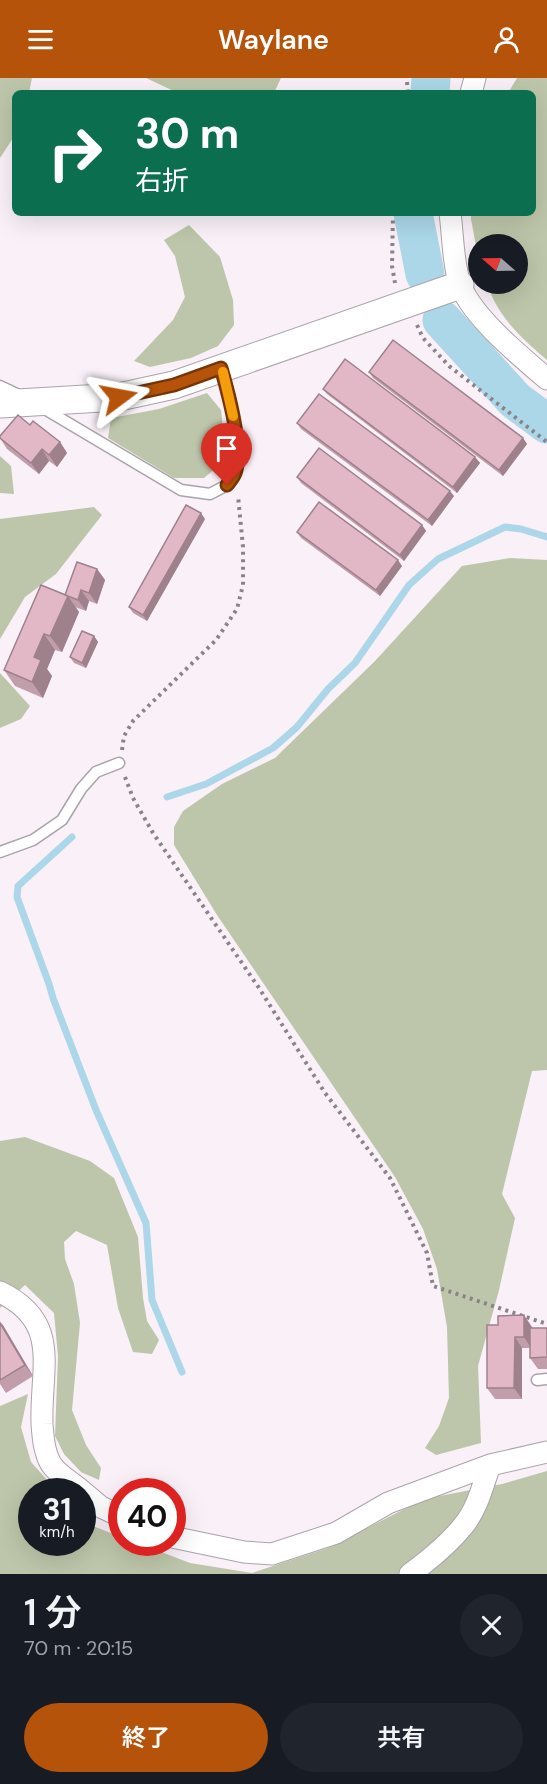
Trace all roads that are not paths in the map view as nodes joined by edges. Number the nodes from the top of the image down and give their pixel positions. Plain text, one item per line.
1 (450, 216) edge
2 (460, 285) junction
3 (221, 368) junction
4 (547, 379) edge
5 (0, 386) edge
6 (33, 403) junction
7 (0, 404) edge
8 (119, 763) road end
9 (0, 852) edge
10 (0, 1292) edge
11 (547, 1452) edge
12 (490, 1465) junction
13 (66, 1478) edge
14 (186, 1540) edge
15 (410, 1574) edge

1 - 2 street
2 - 3 street
2 - 4 street
3 - 6 street
3 - 6 lane
5 - 6 lane
6 - 7 street
8 - 9 lane
10 - 13 street
11 - 12 street
12 - 14 street
12 - 15 street

